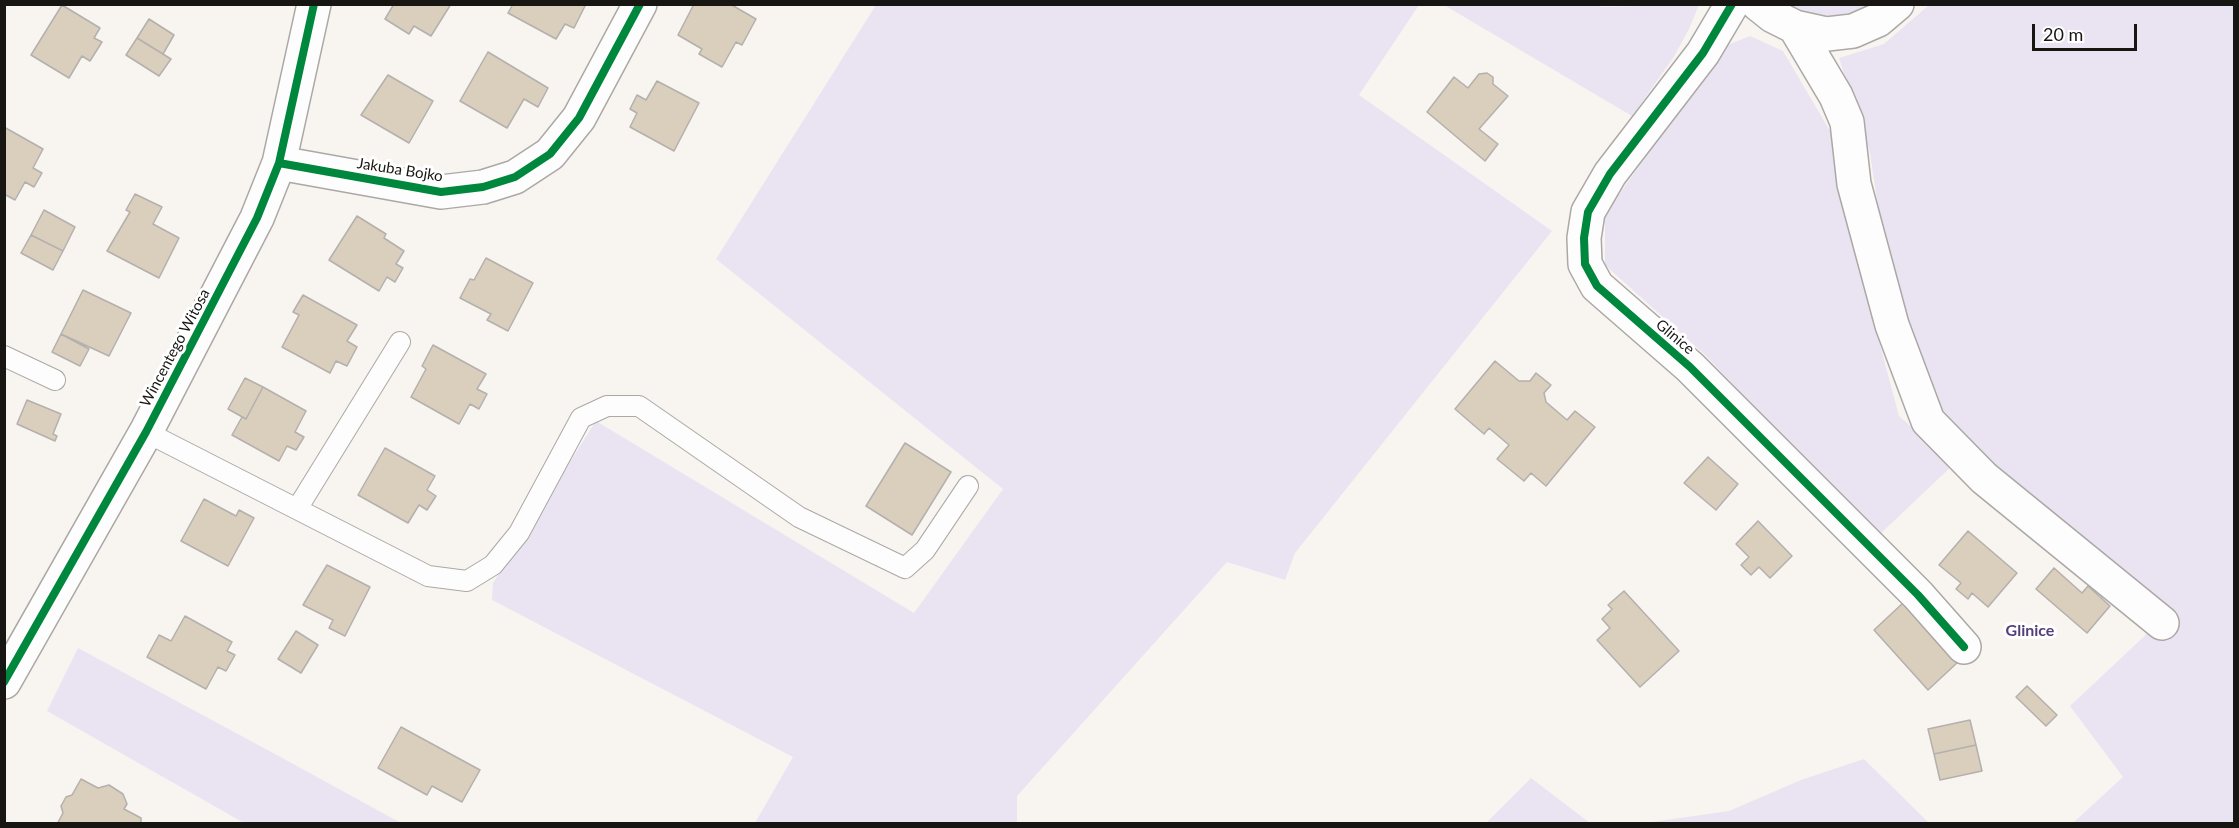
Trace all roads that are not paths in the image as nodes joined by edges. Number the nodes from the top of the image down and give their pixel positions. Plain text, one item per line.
1 (314, 4) edge
2 (640, 4) edge
3 (1732, 4) edge
4 (1758, 4) edge
5 (1898, 4) edge
6 (1795, 27) junction
7 (279, 163) junction
8 (400, 342) dead end
9 (4, 356) edge
10 (55, 380) dead end
11 (146, 432) junction
12 (968, 486) dead end
13 (297, 509) junction
14 (2162, 623) dead end
15 (1965, 647) dead end
16 (4, 682) edge

1 - 7 street, Wincentego Witosa
2 - 7 street, Jakuba Bojko
3 - 15 street, Glinice
4 - 6 street
5 - 6 street
6 - 14 street
7 - 11 street, Wincentego Witosa
8 - 13 lane
9 - 10 lane
11 - 13 lane
11 - 16 street, Wincentego Witosa
12 - 13 lane

